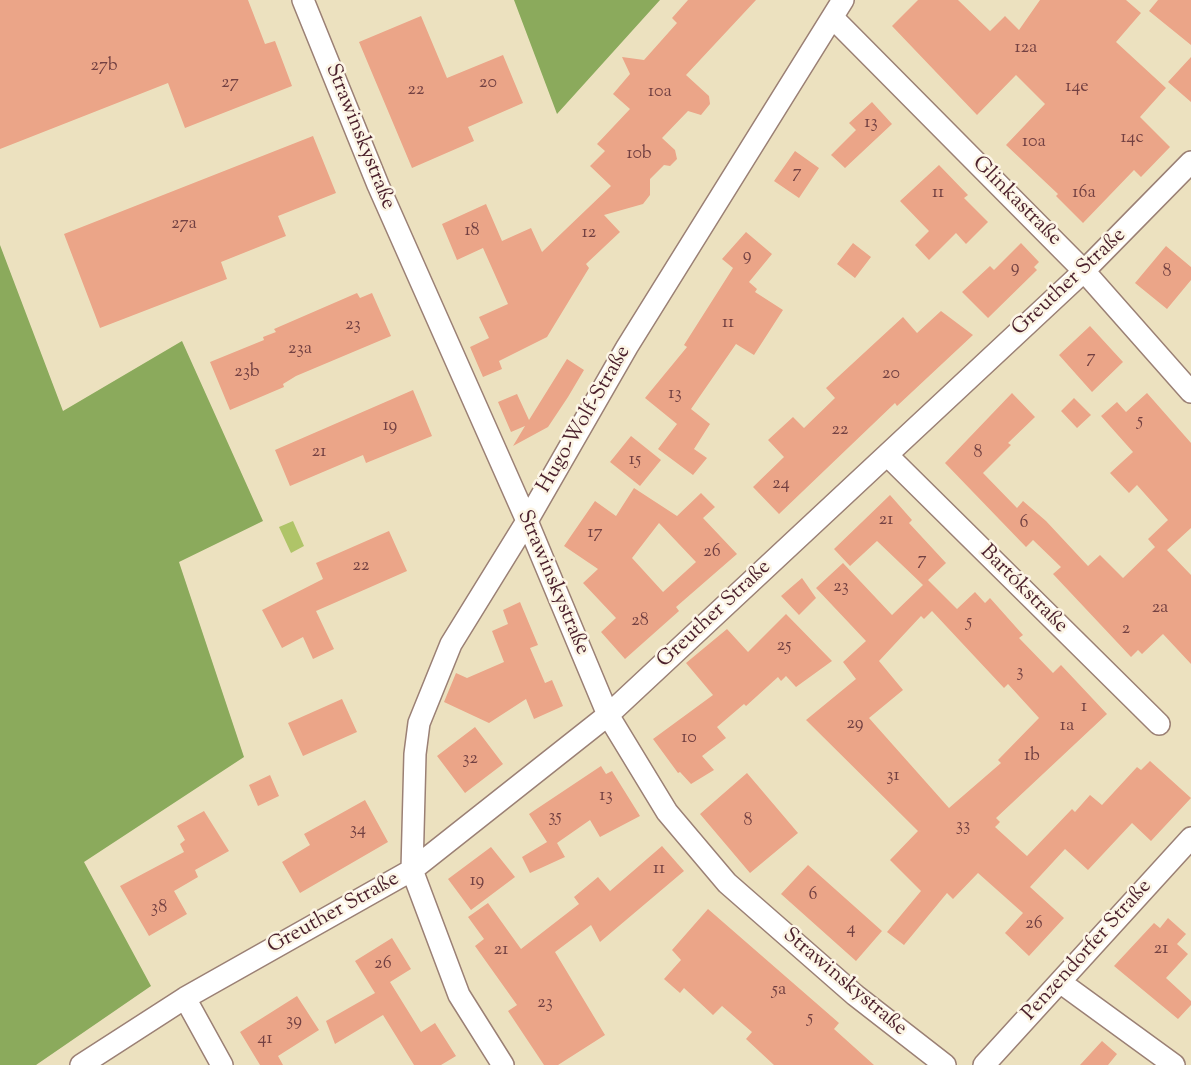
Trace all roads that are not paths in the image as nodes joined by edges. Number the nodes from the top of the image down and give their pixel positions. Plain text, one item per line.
1 (303, 0) edge
2 (838, 9) edge
3 (1191, 162) edge
4 (1084, 271) junction
5 (1191, 392) edge
6 (887, 455) junction
7 (527, 521) junction
8 (608, 715) junction
9 (1159, 724) dead end
10 (1191, 838) edge
11 (412, 870) junction
12 (1060, 982) junction
13 (185, 998) junction
14 (81, 1065) edge
15 (222, 1065) edge
16 (503, 1065) edge
17 (945, 1065) edge
18 (984, 1065) edge
19 (1174, 1065) edge

1 - 7 street, Strawinskystraße
2 - 4 street, Glinkastraße
2 - 7 street, Hugo-Wolf-Straße
3 - 4 street, Greuther Straße
4 - 5 street, Glinkastraße
4 - 6 street, Greuther Straße
6 - 8 street, Greuther Straße
6 - 9 street, Bartókstraße
7 - 8 street, Strawinskystraße
7 - 11 street, Hugo-Wolf-Straße
8 - 11 street, Greuther Straße
8 - 17 street, Strawinskystraße
10 - 12 street, Penzendorfer Straße
11 - 13 street, Greuther Straße
11 - 16 street, Hugo-Wolf-Straße
12 - 18 street, Penzendorfer Straße
12 - 19 street
13 - 14 street, Greuther Straße
13 - 15 street

